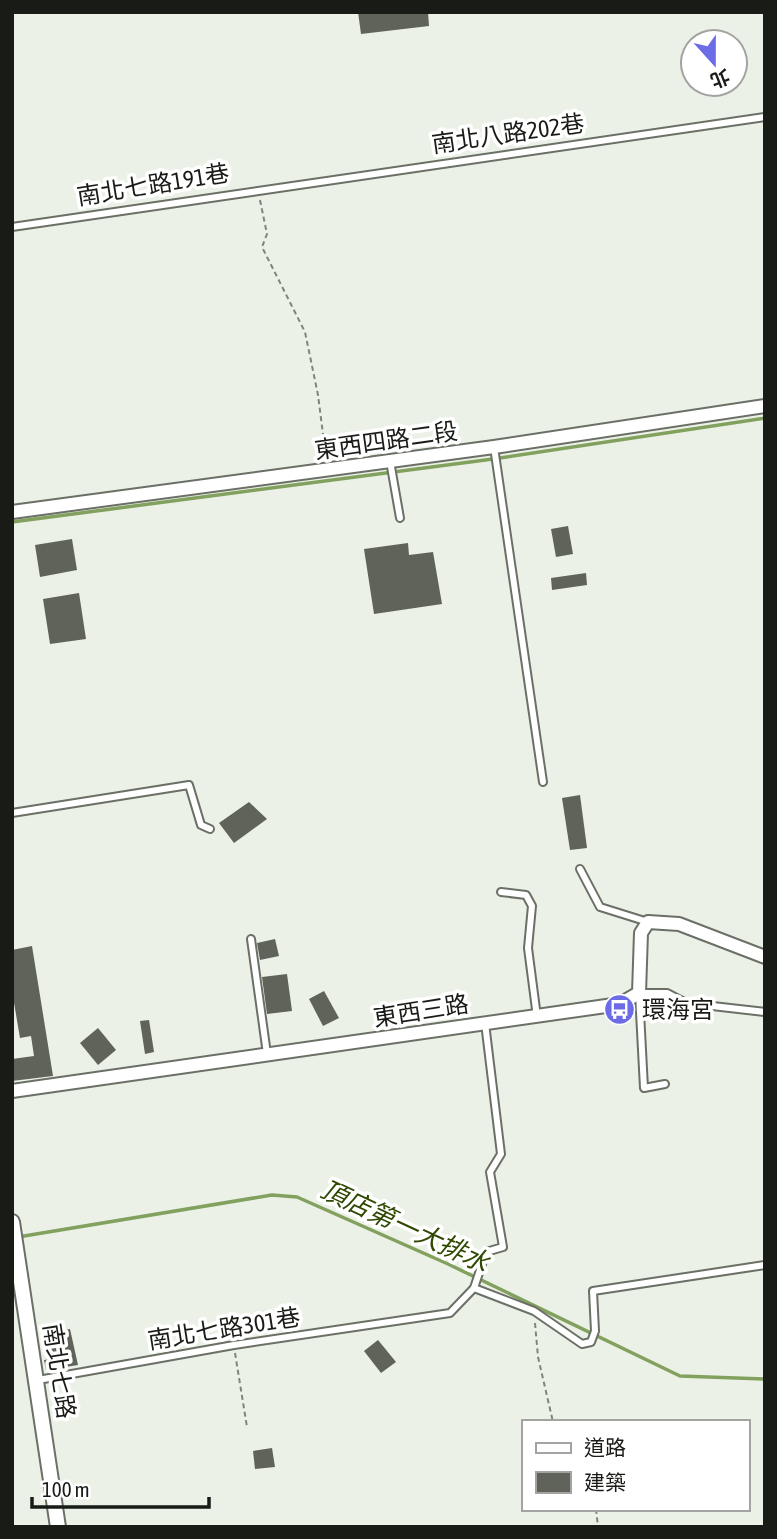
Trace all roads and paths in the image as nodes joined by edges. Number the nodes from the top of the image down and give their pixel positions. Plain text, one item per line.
1 (765, 117) edge
2 (257, 189) junction
3 (12, 227) edge
4 (765, 406) edge
5 (494, 447) junction
6 (390, 461) junction
7 (327, 470) junction
8 (12, 512) edge
9 (400, 518) dead end
10 (543, 782) dead end
11 (12, 813) edge
12 (210, 829) dead end
13 (580, 869) dead end
14 (501, 892) dead end
15 (648, 922) junction
16 (251, 939) dead end
17 (765, 957) edge
18 (639, 993) junction
19 (762, 1011) edge
20 (537, 1017) junction
21 (485, 1023) junction
22 (267, 1056) junction
23 (666, 1084) dead end
24 (12, 1091) edge
25 (12, 1222) edge
26 (765, 1265) edge
27 (474, 1288) junction
28 (534, 1311) junction
29 (234, 1345) junction
30 (38, 1380) junction
31 (553, 1420) edge
32 (247, 1427) dead end
33 (58, 1527) edge

1 - 2 lane, 南北八路202巷
2 - 3 lane, 南北七路191巷
2 - 7 path, 南北七路191巷
4 - 5 street, 東西四路二段
5 - 6 street, 東西四路二段
5 - 10 lane
6 - 7 street, 東西四路二段
6 - 9 lane
7 - 8 street, 東西四路二段
11 - 12 lane
13 - 15 lane
14 - 20 lane
15 - 17 street
15 - 18 street
16 - 22 lane
18 - 19 lane
18 - 20 street, 東西三路
18 - 23 lane
20 - 21 street, 東西三路
21 - 22 street, 東西三路
21 - 27 lane
22 - 24 street, 東西三路
25 - 30 street, 南北七路
26 - 28 lane
27 - 28 lane
27 - 29 lane, 南北七路301巷
28 - 31 path
29 - 30 lane, 南北七路301巷
29 - 32 path
30 - 33 street, 南北七路

